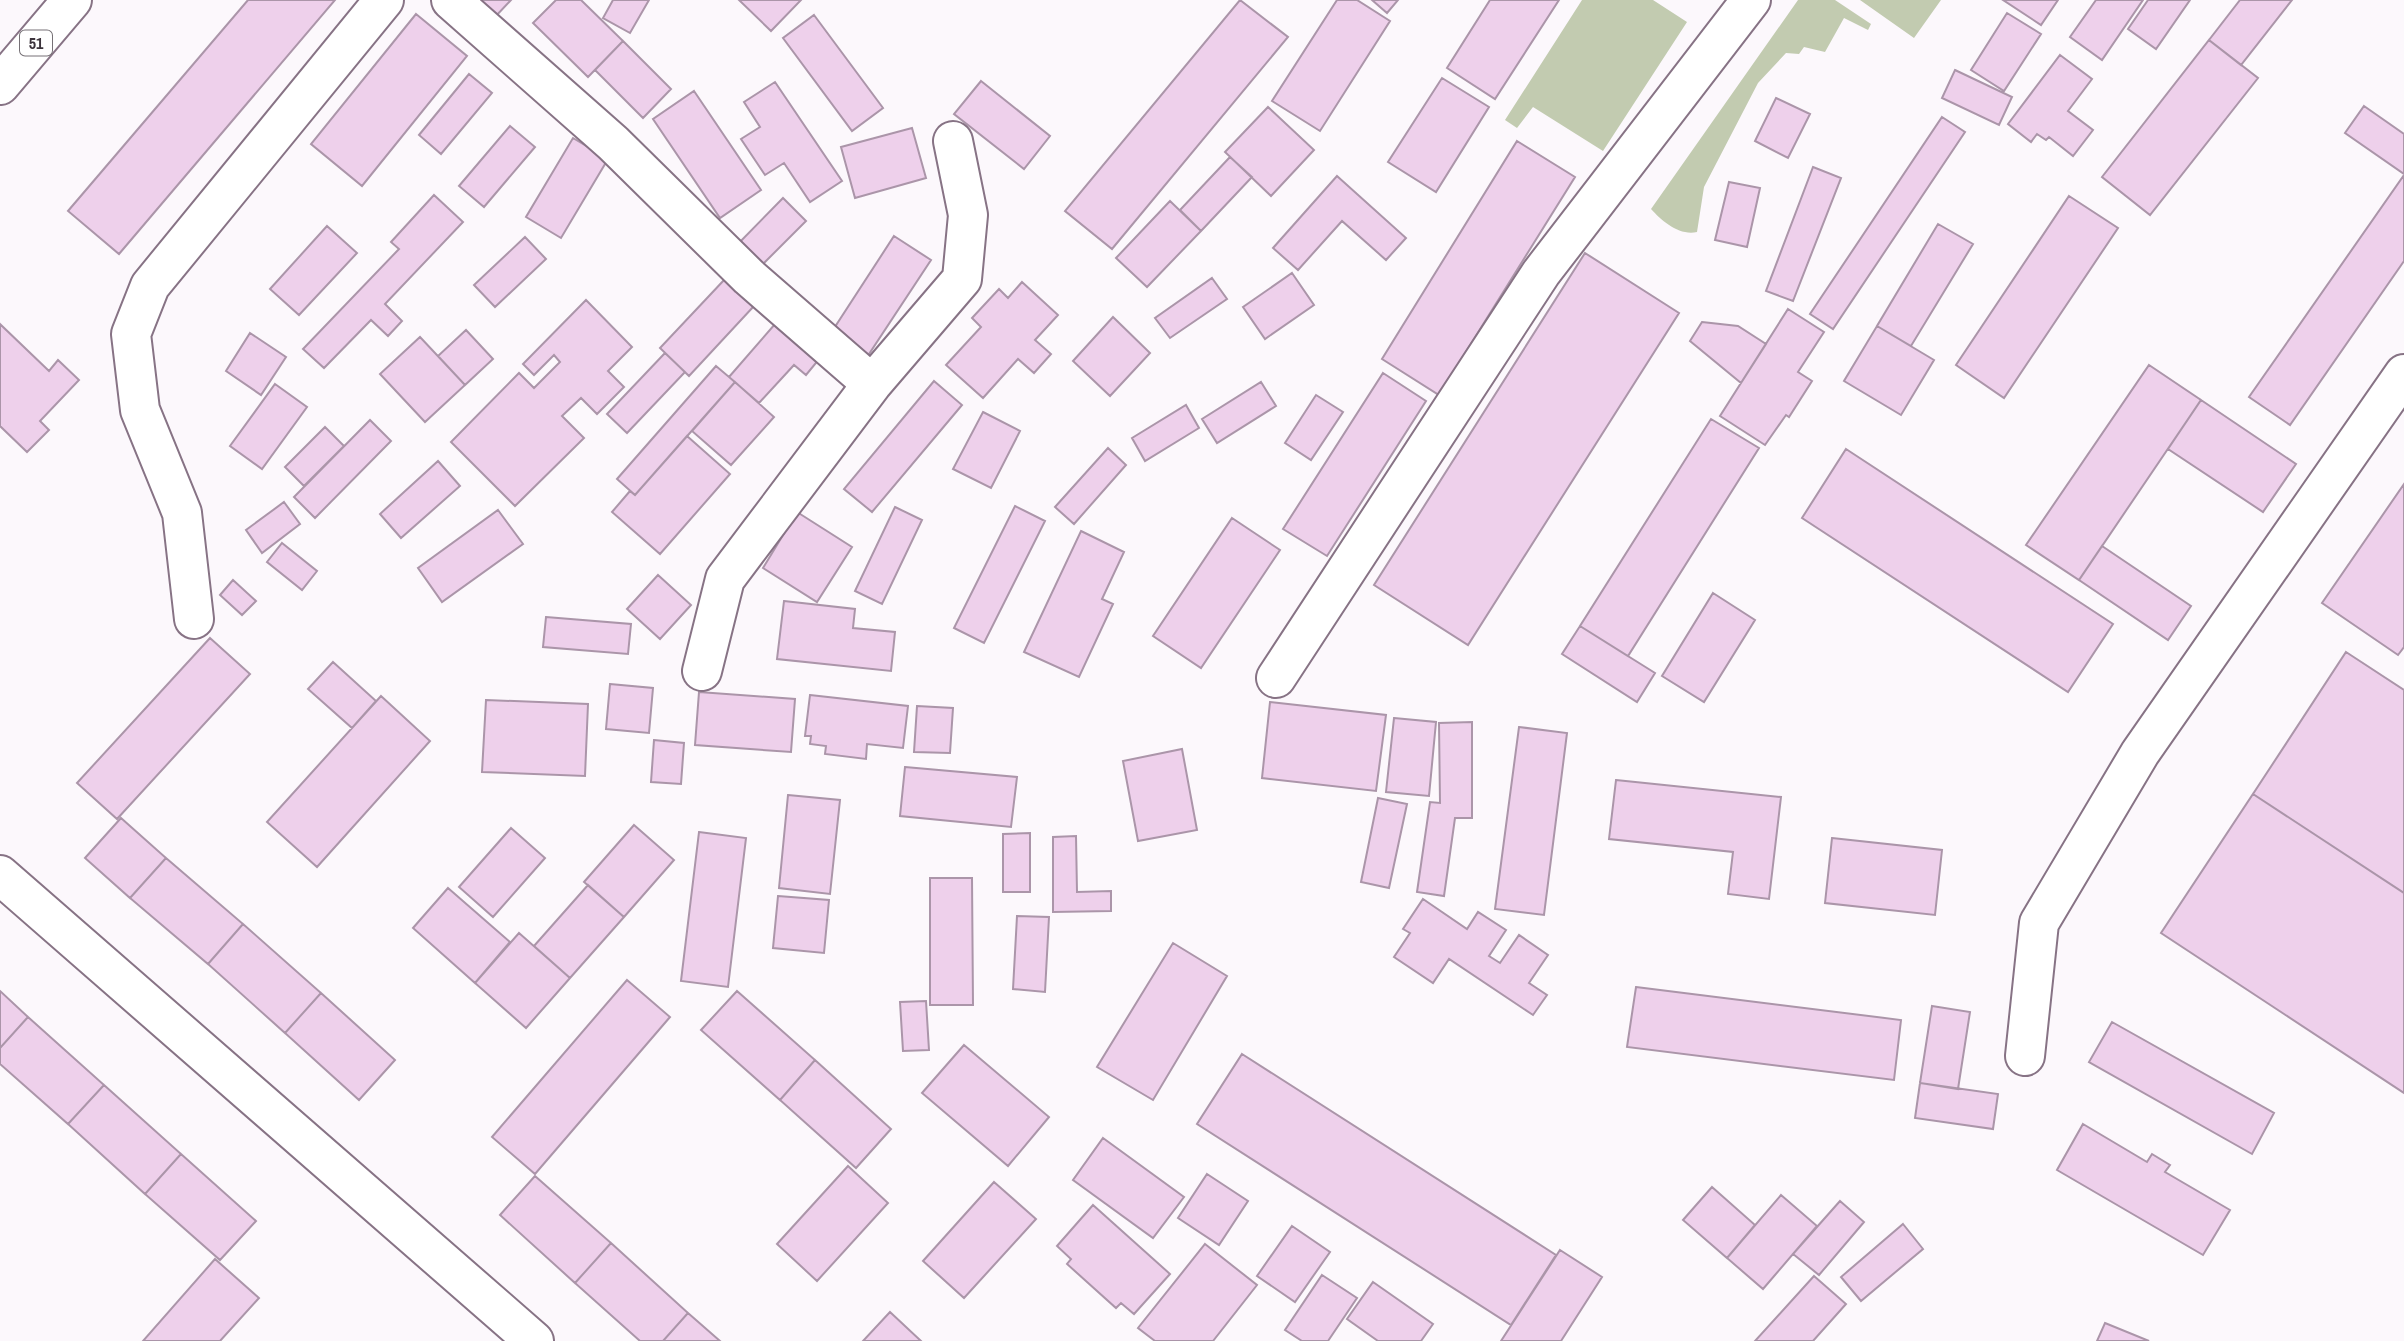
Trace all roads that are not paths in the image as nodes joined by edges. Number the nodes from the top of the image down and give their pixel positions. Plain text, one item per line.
1 (72, 0) edge
2 (384, 0) edge
3 (451, 0) edge
4 (1751, 0) edge
5 (0, 85) edge
6 (953, 141) dead end
7 (2404, 374) edge
8 (872, 384) junction
9 (194, 619) dead end
10 (702, 671) dead end
11 (1276, 678) dead end
12 (0, 875) edge
13 (2025, 1056) dead end
14 (534, 1341) edge

1 - 5 street, 51
2 - 9 street
3 - 8 street
4 - 11 street
6 - 8 street
7 - 13 street
8 - 10 street
12 - 14 street

